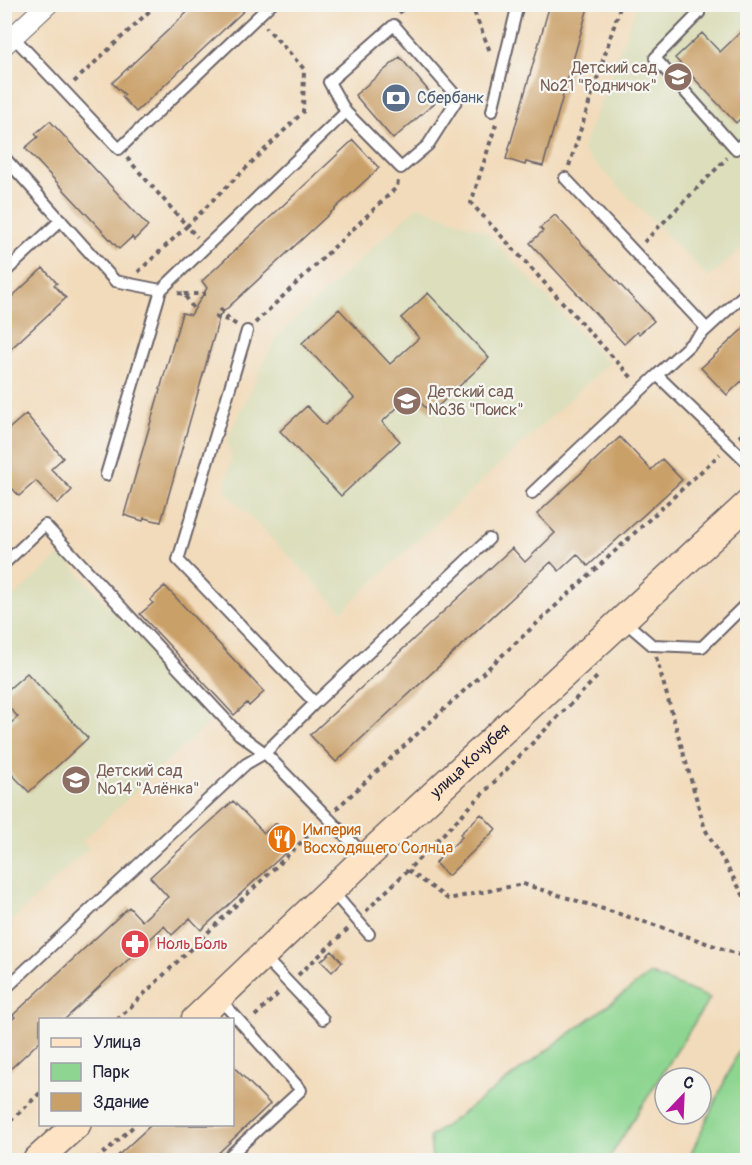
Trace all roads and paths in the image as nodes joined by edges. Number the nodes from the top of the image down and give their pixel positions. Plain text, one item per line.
1 (48, 4) edge
2 (157, 4) edge
3 (271, 4) edge
4 (408, 4) edge
5 (471, 4) edge
6 (518, 4) edge
7 (621, 4) edge
8 (693, 4) edge
9 (396, 16) dead end
10 (257, 17) junction
11 (8, 36) edge
12 (500, 78) junction
13 (64, 91) junction
14 (492, 111) joint
15 (346, 112) junction
16 (747, 139) edge
17 (119, 149) junction
18 (736, 149) junction
19 (4, 157) edge
20 (400, 168) junction
21 (565, 178) joint
22 (61, 220) junction
23 (188, 226) junction
24 (635, 252) junction
25 (4, 273) edge
26 (127, 283) junction
27 (161, 290) junction
28 (747, 291) edge
29 (184, 294) junction
30 (206, 294) dead end
31 (220, 309) dead end
32 (195, 311) dead end
33 (216, 317) dead end
34 (232, 322) junction
35 (706, 329) junction
36 (247, 331) junction
37 (657, 375) junction
38 (642, 389) junction
39 (747, 429) edge
40 (729, 446) junction
41 (747, 463) edge
42 (106, 476) dead end
43 (532, 493) dead end
44 (747, 504) edge
45 (489, 539) dead end
46 (4, 564) edge
47 (747, 602) edge
48 (623, 620) junction
49 (652, 645) junction
50 (606, 668) dead end
51 (315, 703) junction
52 (265, 753) junction
53 (328, 816) junction
54 (366, 857) junction
55 (408, 870) junction
56 (331, 891) junction
57 (747, 903) edge
58 (357, 920) junction
59 (369, 934) dead end
60 (263, 956) junction
61 (747, 958) edge
62 (289, 983) junction
63 (4, 990) edge
64 (219, 997) junction
65 (119, 1018) edge
66 (197, 1018) edge
67 (323, 1020) dead end
68 (245, 1026) junction
69 (39, 1094) edge
70 (76, 1126) edge
71 (135, 1126) edge
72 (4, 1127) edge
73 (38, 1161) edge
74 (96, 1161) edge
75 (225, 1161) edge

1 - 11 street
2 - 13 path
3 - 10 lane
4 - 9 path
5 - 12 path
6 - 12 lane
7 - 21 path
8 - 18 lane
10 - 17 lane
10 - 23 path
11 - 13 lane
12 - 14 lane
13 - 17 lane
14 - 38 path
15 - 20 lane
15 - 20 lane
15 - 27 lane
16 - 18 lane
17 - 23 path
18 - 24 path
19 - 22 lane
20 - 36 path
21 - 24 lane
22 - 25 lane
22 - 26 lane
23 - 26 path
24 - 35 lane
26 - 27 lane
27 - 29 path
27 - 42 lane
28 - 35 lane
29 - 30 path
29 - 32 path
31 - 34 path
33 - 34 path
34 - 36 path
35 - 37 lane
36 - 51 lane
37 - 38 lane
37 - 40 lane
38 - 43 lane
39 - 40 path
40 - 41 lane
40 - 53 path
44 - 48 street, улица Кочубея
45 - 51 lane
46 - 52 lane
47 - 49 lane
48 - 49 lane
48 - 54 street, улица Кочубея
49 - 57 path
50 - 55 path
51 - 52 lane
52 - 53 lane
52 - 63 lane
53 - 54 lane
53 - 65 path
54 - 56 street, улица Кочубея
55 - 58 path
55 - 61 path
56 - 58 lane
56 - 60 street, улица Кочубея
58 - 59 lane
58 - 62 path
60 - 62 lane
60 - 64 street, улица Кочубея
62 - 67 lane
62 - 68 path
64 - 66 street, улица Кочубея
64 - 68 lane
68 - 75 lane
69 - 72 path
70 - 73 street
71 - 74 path

